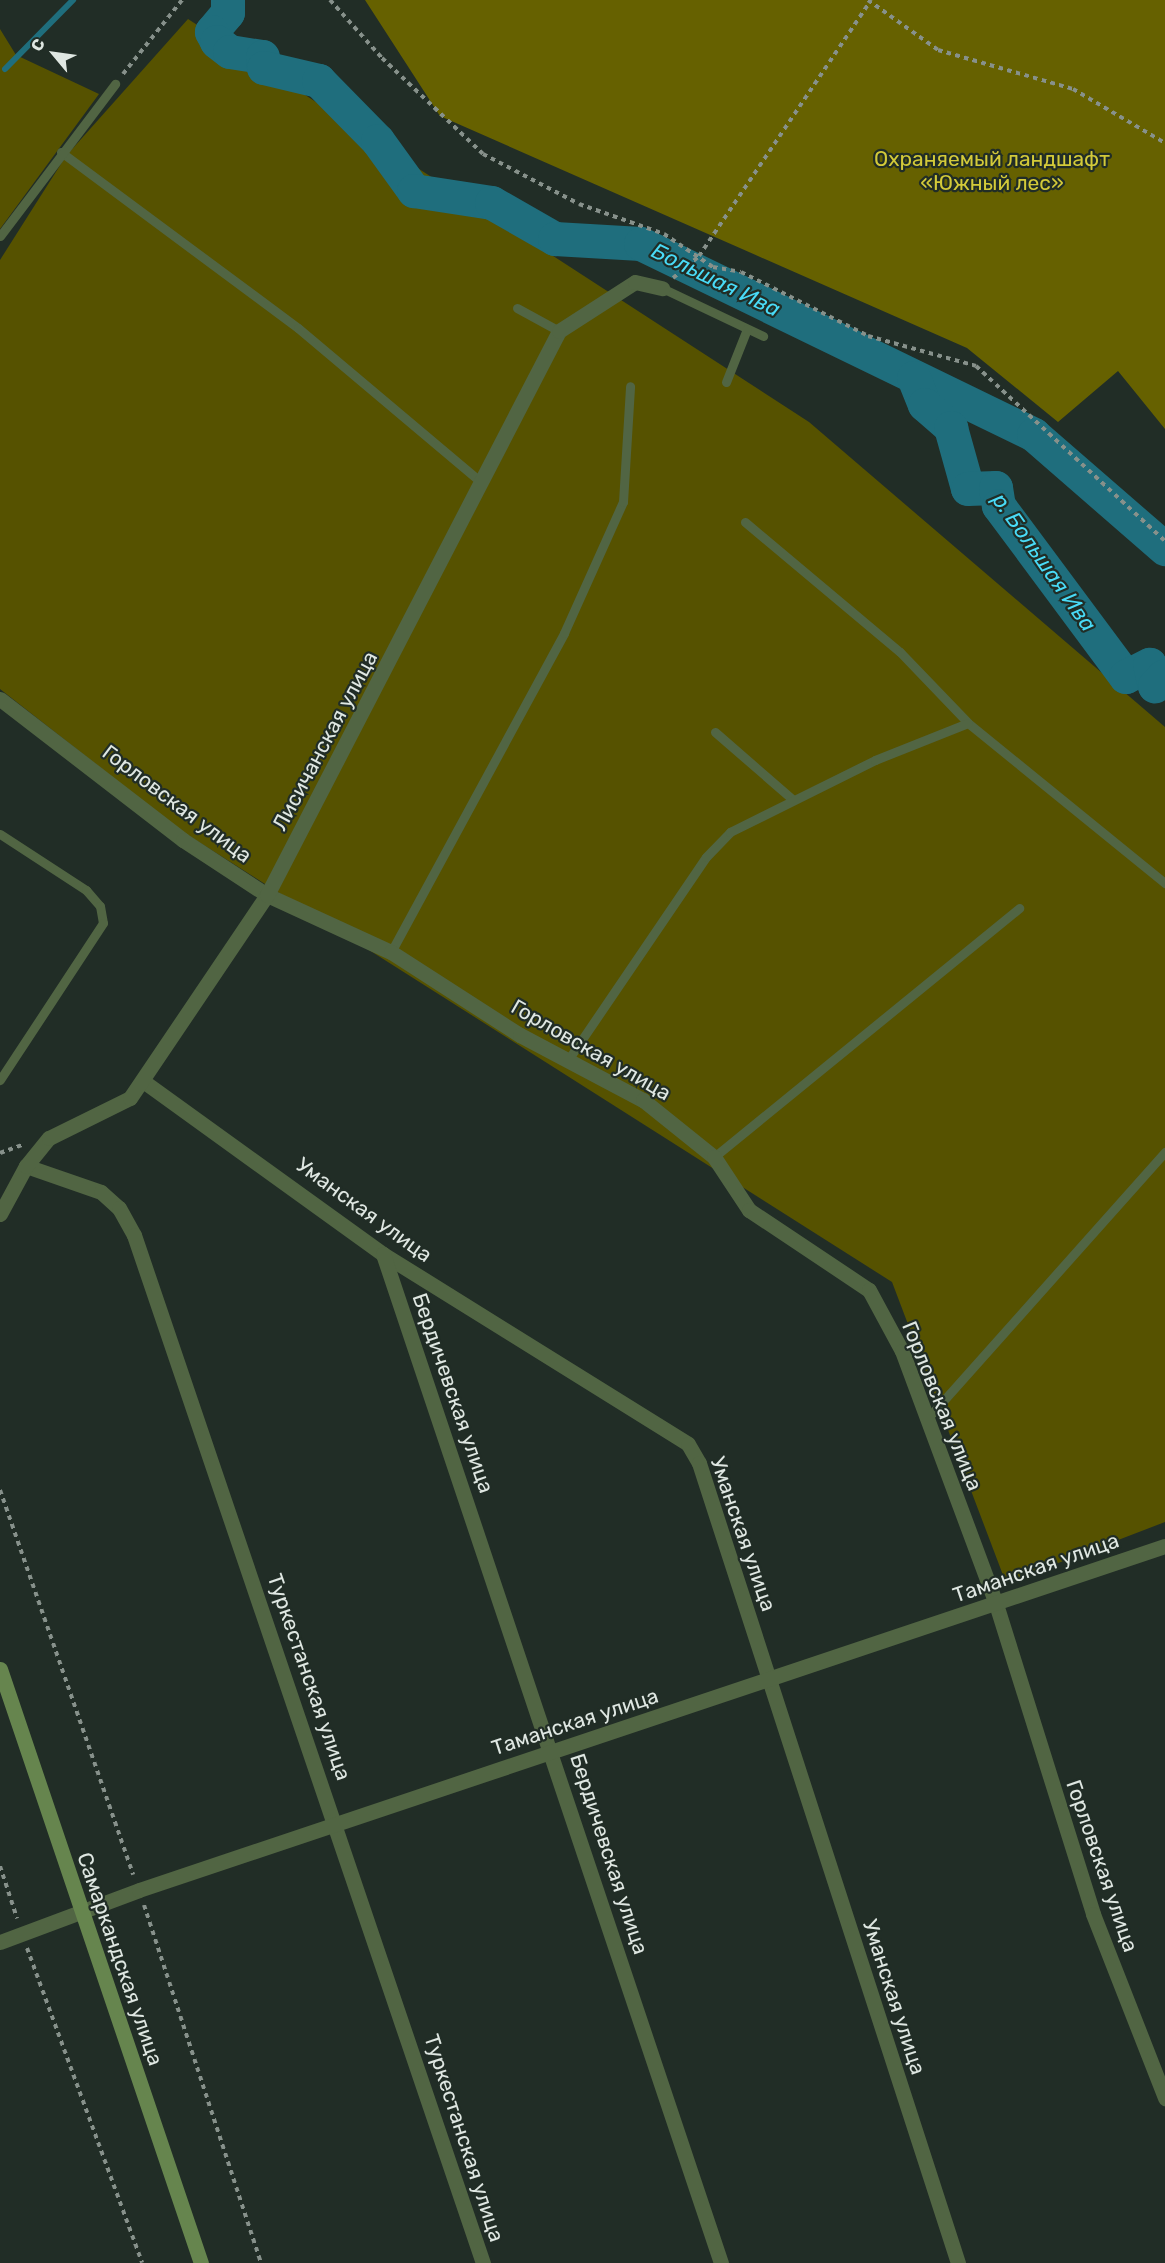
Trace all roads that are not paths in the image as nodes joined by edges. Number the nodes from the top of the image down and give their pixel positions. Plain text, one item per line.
1 (115, 84) road end
2 (61, 152) junction
3 (0, 236) edge
4 (662, 288) joint
5 (517, 308) dead end
6 (747, 329) junction
7 (559, 331) junction
8 (763, 336) dead end
9 (726, 382) dead end
10 (630, 386) dead end
11 (484, 485) junction
12 (745, 522) dead end
13 (0, 699) edge
14 (968, 723) junction
15 (715, 732) dead end
16 (792, 799) junction
17 (0, 834) edge
18 (1165, 883) edge
19 (267, 895) junction
20 (1019, 908) dead end
21 (391, 952) junction
22 (568, 1060) junction
23 (0, 1080) edge
24 (143, 1081) junction
25 (1165, 1152) edge
26 (714, 1157) junction
27 (26, 1166) junction
28 (0, 1214) edge
29 (383, 1254) junction
30 (927, 1419) junction
31 (1165, 1546) edge
32 (996, 1604) junction
33 (0, 1669) edge
34 (770, 1682) junction
35 (553, 1751) junction
36 (337, 1824) junction
37 (82, 1910) junction
38 (0, 1942) edge
39 (1165, 2098) edge
40 (201, 2263) edge
41 (483, 2263) edge
42 (721, 2263) edge
43 (958, 2263) edge

1 - 2 lane
2 - 3 lane
2 - 11 lane
4 - 6 lane
4 - 7 street
5 - 7 lane
6 - 8 lane
6 - 9 lane
7 - 11 street, Лисичанская улица
10 - 21 lane
11 - 19 street, Лисичанская улица
12 - 14 lane
13 - 19 street, Горловская улица
14 - 16 lane
14 - 18 lane
15 - 16 lane
16 - 22 lane
17 - 23 lane
19 - 21 street, Горловская улица
19 - 24 street, Лисичанская улица
20 - 26 lane
21 - 22 street, Горловская улица
22 - 26 street, Горловская улица
24 - 27 street, Лисичанская улица
24 - 29 street, Уманская улица
25 - 30 lane
26 - 30 street, Горловская улица
27 - 28 street, Лисичанская улица
27 - 36 street, Туркестанская улица
29 - 34 street, Уманская улица
29 - 35 street, Бердичевская улица
30 - 32 street, Горловская улица
31 - 32 street, Таманская улица
32 - 34 street, Таманская улица
32 - 39 street, Горловская улица
33 - 37 street, Самаркандская улица
34 - 35 street, Таманская улица
34 - 43 street, Уманская улица
35 - 36 street, Таманская улица
35 - 42 street, Бердичевская улица
36 - 37 street, Таманская улица
36 - 41 street, Туркестанская улица
37 - 38 street, Таманская улица
37 - 40 street, Самаркандская улица

